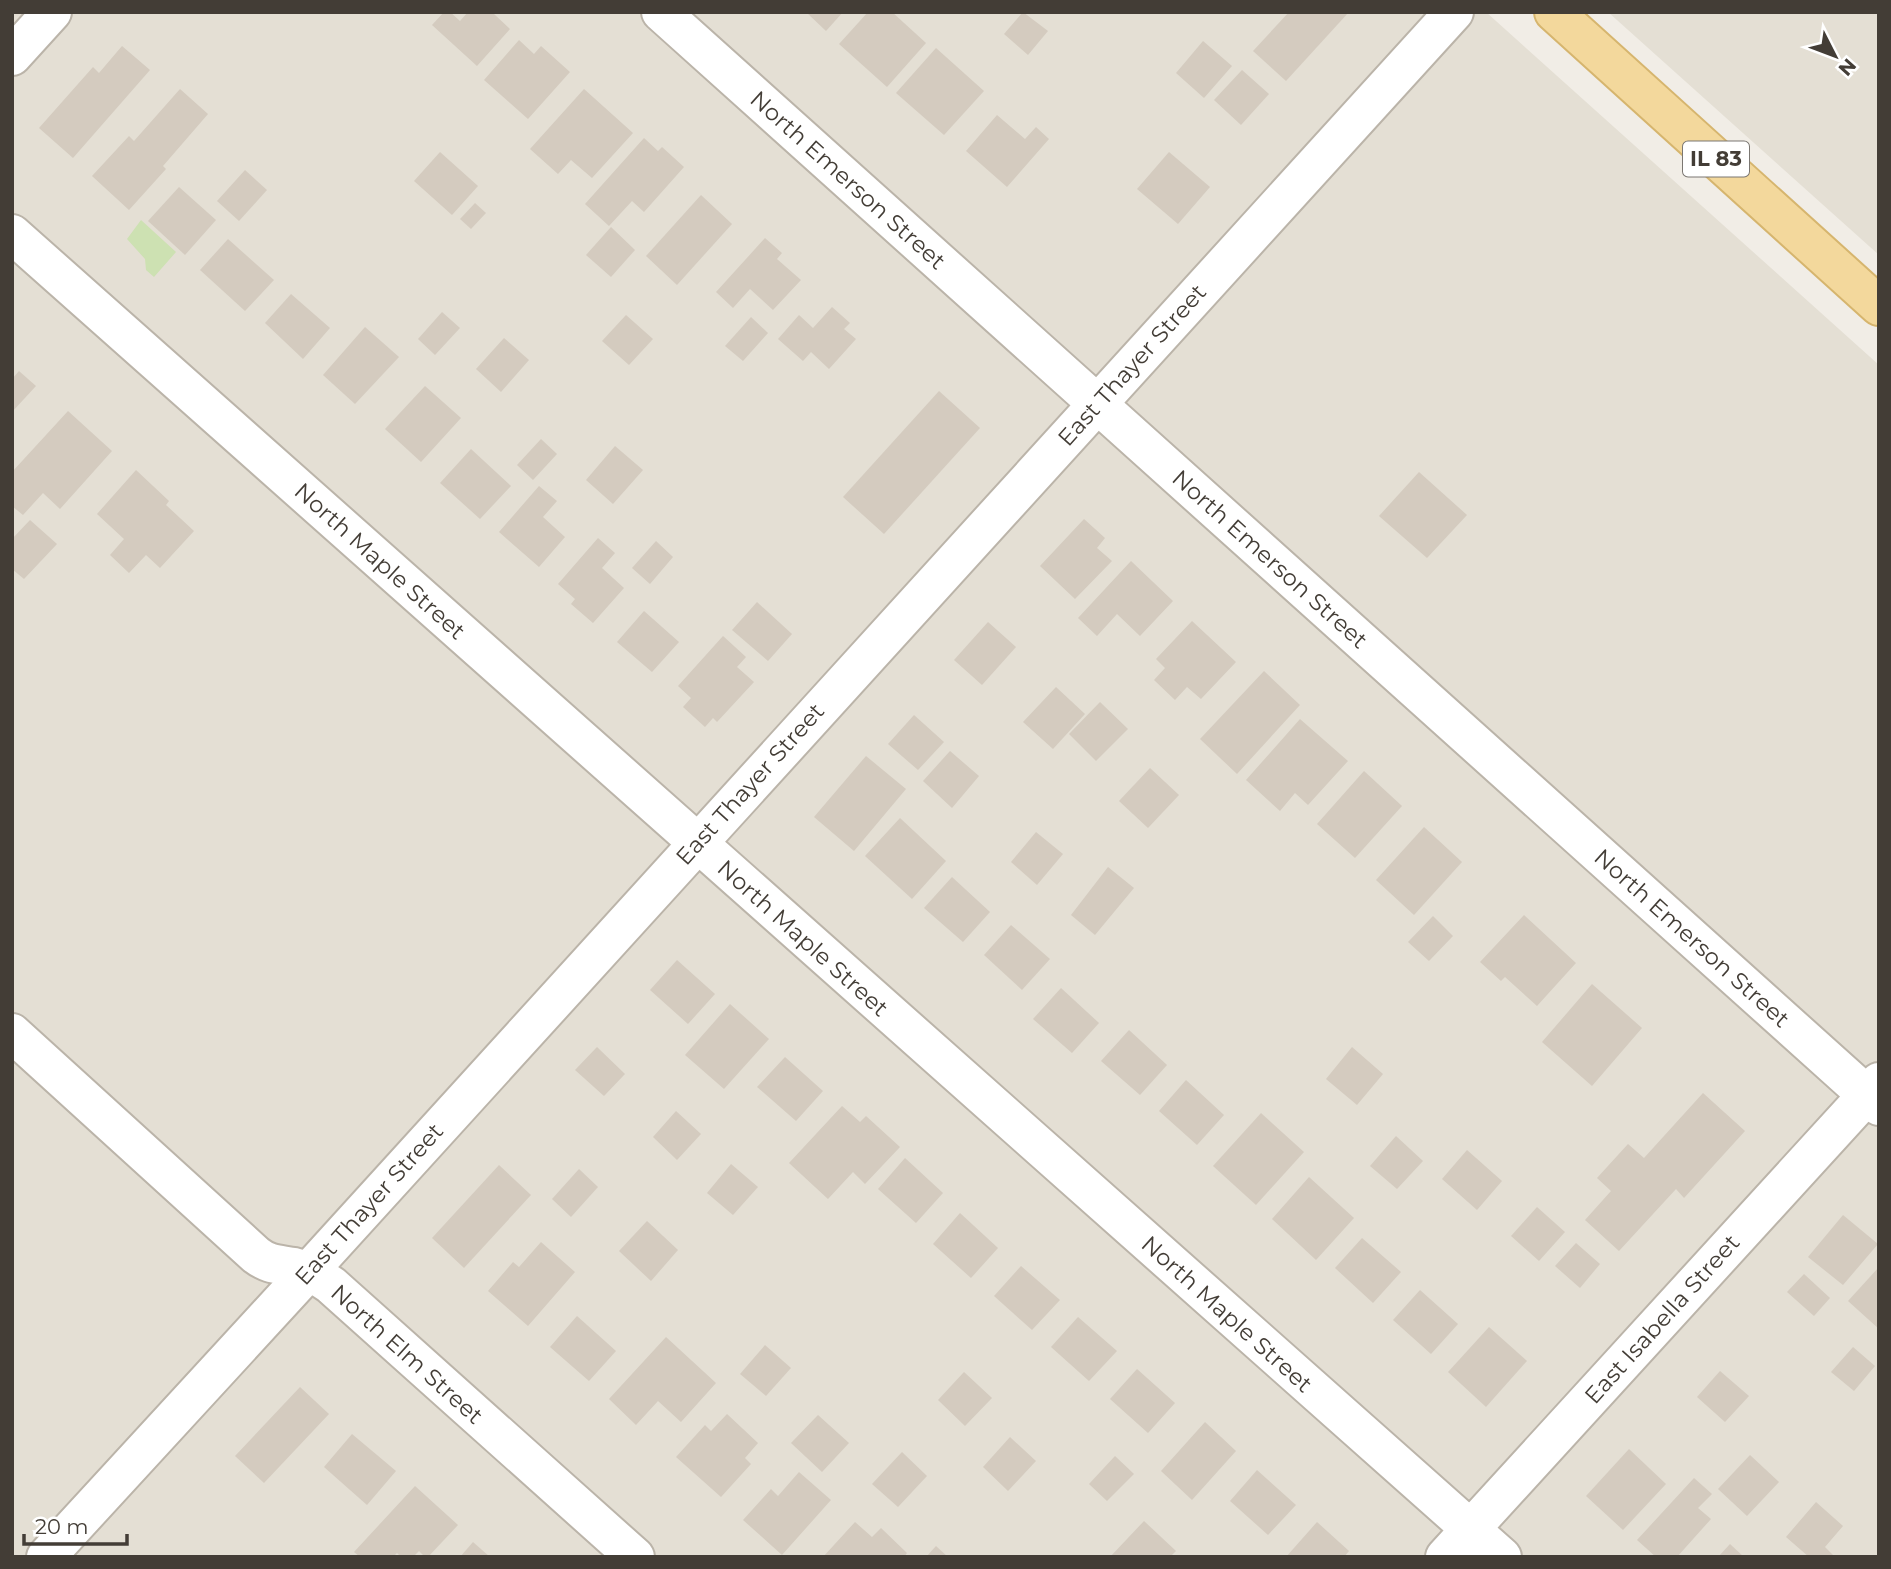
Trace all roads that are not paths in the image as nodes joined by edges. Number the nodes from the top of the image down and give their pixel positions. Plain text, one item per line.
1 (52, 12) edge
2 (661, 12) edge
3 (1454, 12) edge
4 (1554, 12) edge
5 (12, 56) edge
6 (12, 233) edge
7 (1879, 306) edge
8 (1098, 403) junction
9 (697, 843) junction
10 (12, 1033) edge
11 (1875, 1095) edge
12 (308, 1272) junction
13 (1470, 1529) junction
14 (46, 1557) edge
15 (635, 1557) edge
16 (1445, 1557) edge
17 (1502, 1557) edge

1 - 5 street
2 - 8 street, North Emerson Street
3 - 8 street, East Thayer Street
4 - 7 main road, IL 83
6 - 9 street, North Maple Street
8 - 9 street, East Thayer Street
8 - 11 street, North Emerson Street
9 - 12 street, East Thayer Street
9 - 13 street, North Maple Street
10 - 12 street, North Elm Street
11 - 13 street, East Isabella Street
12 - 14 street, East Thayer Street
12 - 15 street, North Elm Street
13 - 16 street, East Isabella Street
13 - 17 street, North Maple Street

